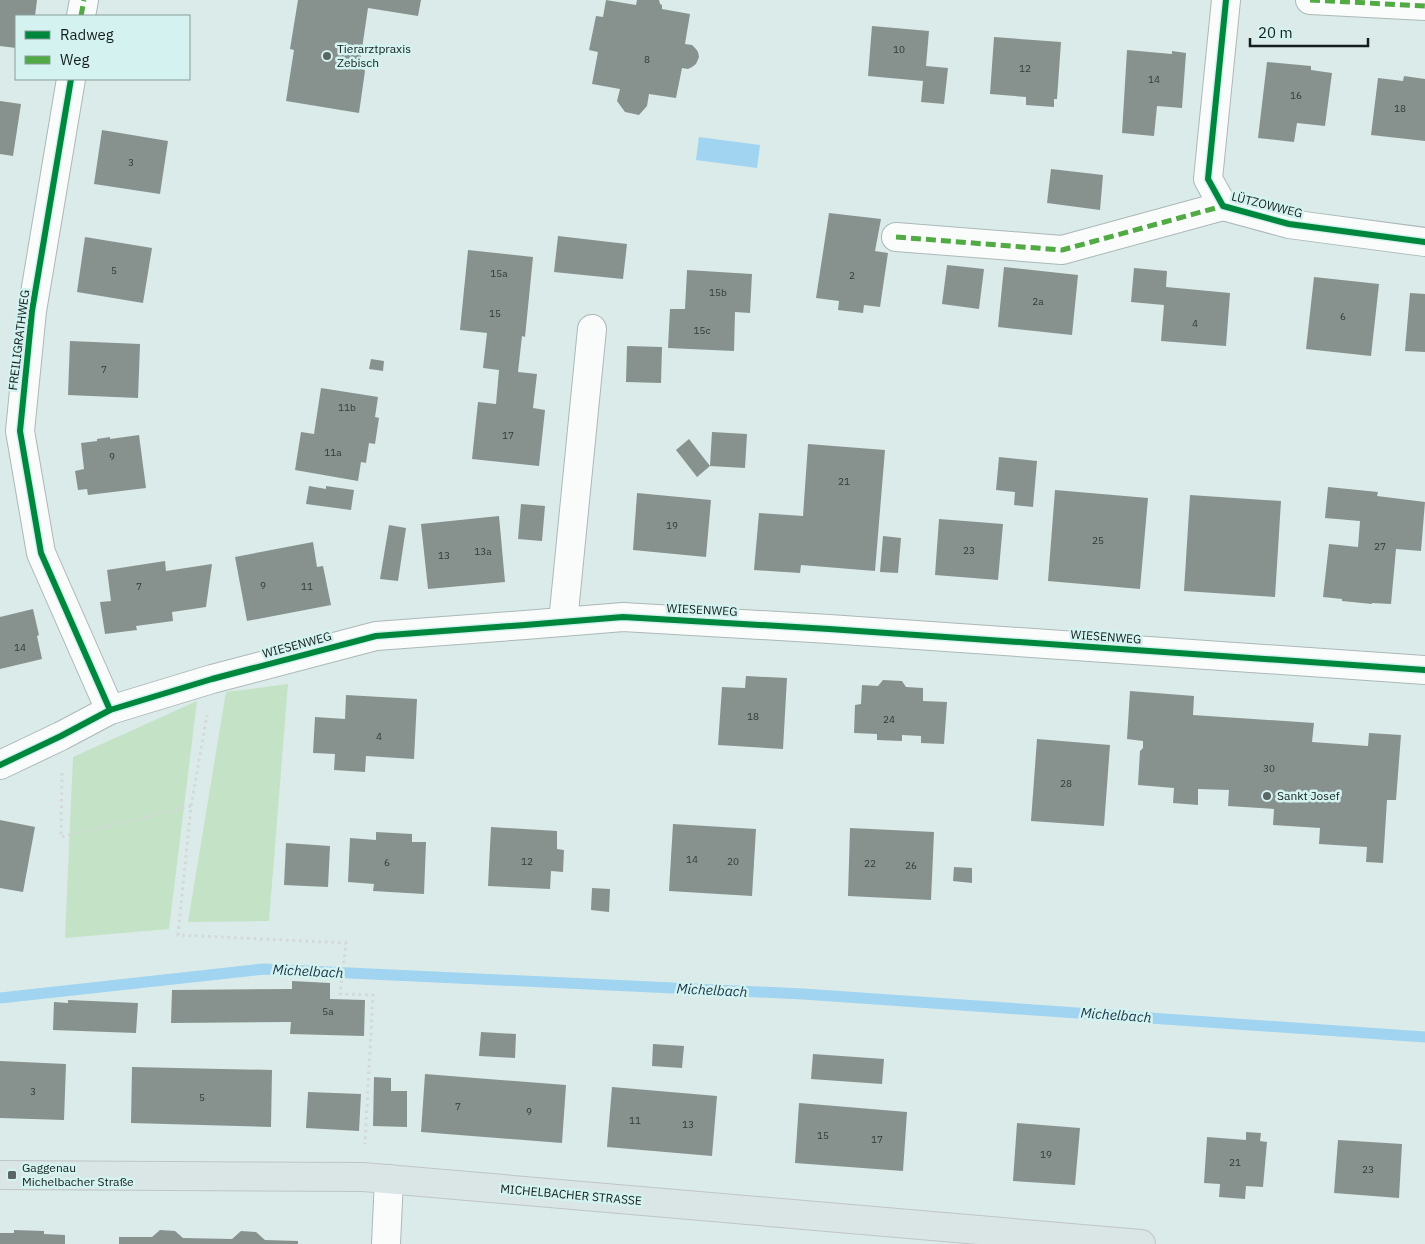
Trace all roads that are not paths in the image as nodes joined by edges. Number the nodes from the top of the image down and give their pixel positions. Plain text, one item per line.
1 (84, 0) edge
2 (1226, 0) edge
3 (1310, 0) edge
4 (1425, 6) edge
5 (81, 15) edge
6 (71, 80) edge
7 (1223, 206) junction
8 (896, 237) dead end
9 (1425, 242) edge
10 (592, 329) dead end
11 (563, 622) junction
12 (1425, 670) edge
13 (110, 710) junction
14 (0, 765) edge
15 (0, 1175) edge
16 (376, 1178) junction
17 (1088, 1242) edge
18 (386, 1244) edge
19 (1141, 1244) edge

1 - 5 street
2 - 7 street, LÜTZOWWEG
3 - 4 street
6 - 13 street, FREILIGRATHWEG
7 - 8 street, LÜTZOWWEG
7 - 9 street, LÜTZOWWEG
10 - 11 street
11 - 12 street, WIESENWEG
11 - 13 street, WIESENWEG
13 - 14 street, WIESENWEG
15 - 16 main road, MICHELBACHER STRASSE
16 - 17 main road, MICHELBACHER STRASSE
16 - 18 street
17 - 19 main road, MICHELBACHER STRASSE

